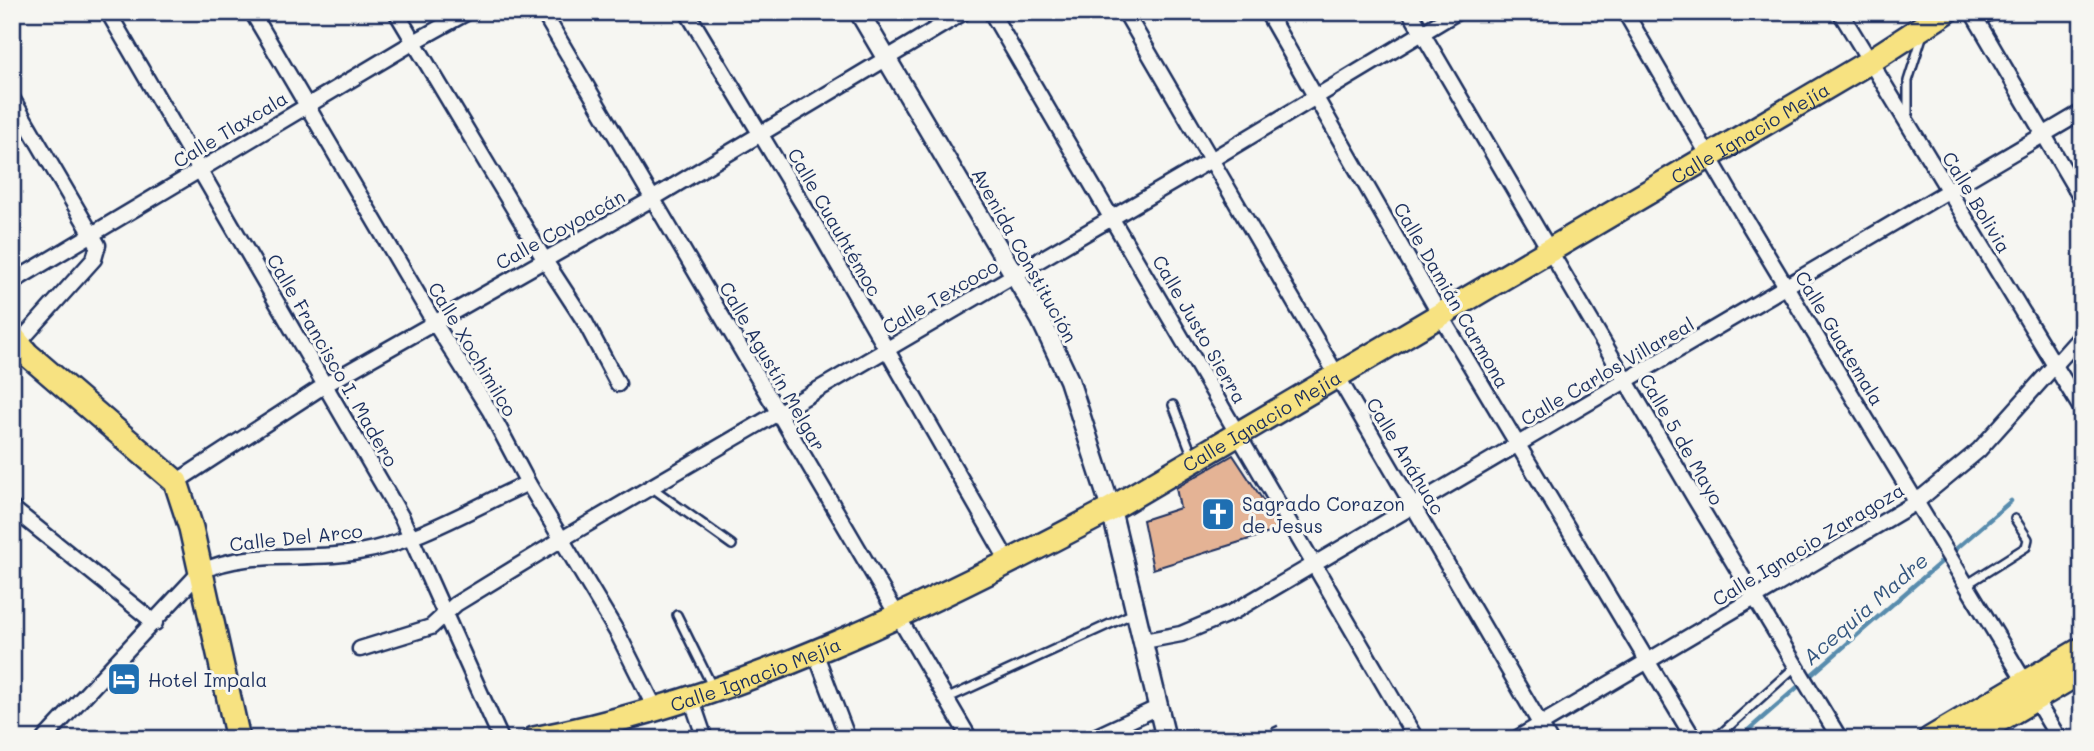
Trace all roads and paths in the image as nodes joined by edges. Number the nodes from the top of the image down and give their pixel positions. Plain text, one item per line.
1 (108, 12) edge
2 (252, 12) edge
3 (396, 12) edge
4 (468, 12) edge
5 (543, 12) edge
6 (687, 12) edge
7 (859, 12) edge
8 (964, 12) edge
9 (991, 12) edge
10 (1125, 12) edge
11 (1267, 12) edge
12 (1410, 12) edge
13 (1457, 12) edge
14 (1625, 12) edge
15 (1840, 12) edge
16 (1992, 12) edge
17 (1974, 15) edge
18 (1937, 18) edge
19 (1422, 33) junction
20 (414, 42) junction
21 (886, 57) junction
22 (1869, 62) junction
23 (12, 98) edge
24 (1316, 98) junction
25 (306, 106) junction
26 (2082, 113) edge
27 (1909, 125) junction
28 (761, 133) junction
29 (2045, 135) junction
30 (1709, 156) junction
31 (1211, 160) junction
32 (201, 170) junction
33 (1948, 192) junction
34 (652, 199) junction
35 (2082, 200) edge
36 (1113, 218) junction
37 (92, 233) junction
38 (1549, 250) junction
39 (544, 260) junction
40 (1015, 275) junction
41 (12, 282) edge
42 (1787, 287) junction
43 (1439, 313) junction
44 (434, 322) junction
45 (2082, 335) edge
46 (14, 343) edge
47 (885, 351) junction
48 (2054, 365) junction
49 (1335, 374) junction
50 (1626, 382) junction
51 (618, 384) dead end
52 (325, 385) junction
53 (1173, 405) dead end
54 (2082, 410) edge
55 (778, 414) junction
56 (1237, 432) junction
57 (1517, 446) junction
58 (1193, 459) junction
59 (176, 482) junction
60 (528, 483) junction
61 (651, 486) junction
62 (1915, 503) junction
63 (1414, 506) junction
64 (12, 508) edge
65 (1111, 509) junction
66 (2015, 519) dead end
67 (409, 537) junction
68 (562, 539) junction
69 (732, 545) dead end
70 (1009, 563) junction
71 (1314, 565) junction
72 (200, 572) junction
73 (1965, 586) junction
74 (1754, 599) junction
75 (1136, 611) junction
76 (444, 615) junction
77 (677, 615) dead end
78 (898, 617) junction
79 (155, 622) junction
80 (1144, 641) junction
81 (360, 649) dead end
82 (2082, 649) edge
83 (815, 652) junction
84 (1647, 663) junction
85 (1797, 669) junction
86 (2082, 671) edge
87 (714, 690) junction
88 (2030, 690) junction
89 (691, 698) junction
90 (946, 699) junction
91 (1159, 707) junction
92 (655, 708) junction
93 (1279, 725) dead end
94 (1541, 725) junction
95 (44, 739) edge
96 (238, 739) edge
97 (501, 739) edge
98 (534, 739) edge
99 (705, 739) edge
100 (848, 739) edge
101 (970, 739) edge
102 (1090, 739) edge
103 (1166, 739) edge
104 (1250, 739) edge
105 (1416, 739) edge
106 (1516, 739) edge
107 (1549, 739) edge
108 (1694, 739) edge
109 (1715, 739) edge
110 (1840, 739) edge
111 (1930, 739) edge
112 (1967, 739) edge
113 (2059, 739) edge

1 - 32 street, Calle Francisco I. Madero
2 - 25 street, Calle Xochimilco
3 - 20 street
4 - 20 street, Calle Tlaxcala
5 - 34 street, Calle Agustín Melgar
6 - 28 street, Calle Cuauhtémoc
7 - 21 street, Avenida Constitución
8 - 21 street, Calle Coyoacán
9 - 36 street, Calle Justo Sierra
10 - 31 street, Calle Anáhuac
11 - 24 street, Calle Damián Carmona
12 - 19 street, Calle 5 de Mayo
13 - 19 street, Calle Texcoco
14 - 30 street, Calle Guatemala
15 - 22 street, Calle Bolivia
16 - 17 street
17 - 29 street
18 - 22 main road, Calle Ignacio Mejía
18 - 27 lane
19 - 24 street, Calle Texcoco
19 - 38 street, Calle 5 de Mayo
20 - 25 street, Calle Tlaxcala
20 - 39 street
21 - 28 street, Calle Coyoacán
21 - 40 street, Avenida Constitución
22 - 27 street, Calle Bolivia
22 - 30 main road, Calle Ignacio Mejía
23 - 37 street
24 - 31 street, Calle Texcoco
24 - 43 street, Calle Damián Carmona
25 - 32 street, Calle Tlaxcala
25 - 44 street, Calle Xochimilco
26 - 29 street, Calle Carlos Villareal
27 - 33 street, Calle Bolivia
28 - 34 street, Calle Coyoacán
28 - 47 street, Calle Cuauhtémoc
29 - 33 street, Calle Carlos Villareal
29 - 35 street
30 - 38 main road, Calle Ignacio Mejía
30 - 42 street, Calle Guatemala
31 - 36 street, Calle Texcoco
31 - 49 street, Calle Anáhuac
32 - 37 street, Calle Tlaxcala
32 - 52 street, Calle Francisco I. Madero
33 - 42 street, Calle Carlos Villareal
33 - 48 street, Calle Bolivia
34 - 39 street, Calle Coyoacán
34 - 55 street, Calle Agustín Melgar
36 - 40 street, Calle Texcoco
36 - 56 street, Calle Justo Sierra
37 - 41 street, Calle Tlaxcala
37 - 46 street
38 - 43 main road, Calle Ignacio Mejía
38 - 50 street, Calle 5 de Mayo
39 - 44 street, Calle Coyoacán
39 - 51 street
40 - 47 street, Calle Texcoco
40 - 65 street, Avenida Constitución
42 - 50 street, Calle Carlos Villareal
42 - 62 street, Calle Guatemala
43 - 49 main road, Calle Ignacio Mejía
43 - 57 street, Calle Damián Carmona
44 - 52 street, Calle Coyoacán
44 - 60 street, Calle Xochimilco
45 - 48 street, Calle Ignacio Zaragoza
46 - 59 main road
47 - 55 street, Calle Texcoco
47 - 70 street, Calle Cuauhtémoc
48 - 54 street, Calle Bolivia
48 - 62 street, Calle Ignacio Zaragoza
49 - 56 main road, Calle Ignacio Mejía
49 - 63 street, Calle Anáhuac
50 - 57 street, Calle Carlos Villareal
50 - 74 street, Calle 5 de Mayo
52 - 59 street, Calle Coyoacán
52 - 67 street, Calle Francisco I. Madero
53 - 58 lane
55 - 61 street, Calle Texcoco
55 - 78 street, Calle Agustín Melgar
56 - 58 main road, Calle Ignacio Mejía
56 - 71 street, Calle Justo Sierra
57 - 63 street, Calle Carlos Villareal
57 - 84 street, Calle Damián Carmona
58 - 65 main road, Calle Ignacio Mejía
59 - 72 main road
60 - 67 street, Calle Del Arco
60 - 68 street, Calle Xochimilco
61 - 68 street, Calle Texcoco
61 - 69 lane
62 - 73 street, Calle Guatemala
62 - 74 street, Calle Ignacio Zaragoza
63 - 71 street, Calle Carlos Villareal
63 - 94 street, Calle Anáhuac
64 - 79 street
65 - 70 main road, Calle Ignacio Mejía
65 - 75 street, Avenida Constitución
66 - 73 lane
67 - 72 street, Calle Del Arco
67 - 76 street, Calle Francisco I. Madero
68 - 76 street, Calle Texcoco
68 - 92 street, Calle Xochimilco
70 - 78 main road, Calle Ignacio Mejía
71 - 80 street, Calle Carlos Villareal
71 - 105 street, Calle Justo Sierra
72 - 79 street, Calle Del Arco
72 - 96 main road
73 - 88 street, Calle Guatemala
74 - 84 street, Calle Ignacio Zaragoza
74 - 85 street, Calle 5 de Mayo
75 - 80 street, Avenida Constitución
75 - 90 lane
76 - 81 street, Calle Texcoco
76 - 97 street, Calle Francisco I. Madero
77 - 87 lane
78 - 83 main road, Calle Ignacio Mejía
78 - 90 street, Calle Agustín Melgar
79 - 95 street, Calle Del Arco
80 - 91 street, Avenida Constitución
82 - 88 main road
83 - 87 main road, Calle Ignacio Mejía
83 - 100 street
84 - 94 street, Calle Ignacio Zaragoza
84 - 108 street, Calle Damián Carmona
85 - 109 lane
85 - 110 street, Calle 5 de Mayo
86 - 88 main road
87 - 89 main road, Calle Ignacio Mejía
88 - 111 main road
88 - 112 main road
88 - 113 street, Calle Guatemala
89 - 92 main road, Calle Ignacio Mejía
89 - 99 street
90 - 101 street, Calle Agustín Melgar
91 - 102 street
91 - 103 street, Avenida Constitución
92 - 98 main road, Calle Ignacio Mejía
93 - 104 path
94 - 106 street, Calle Ignacio Zaragoza
94 - 107 street, Calle Anáhuac

